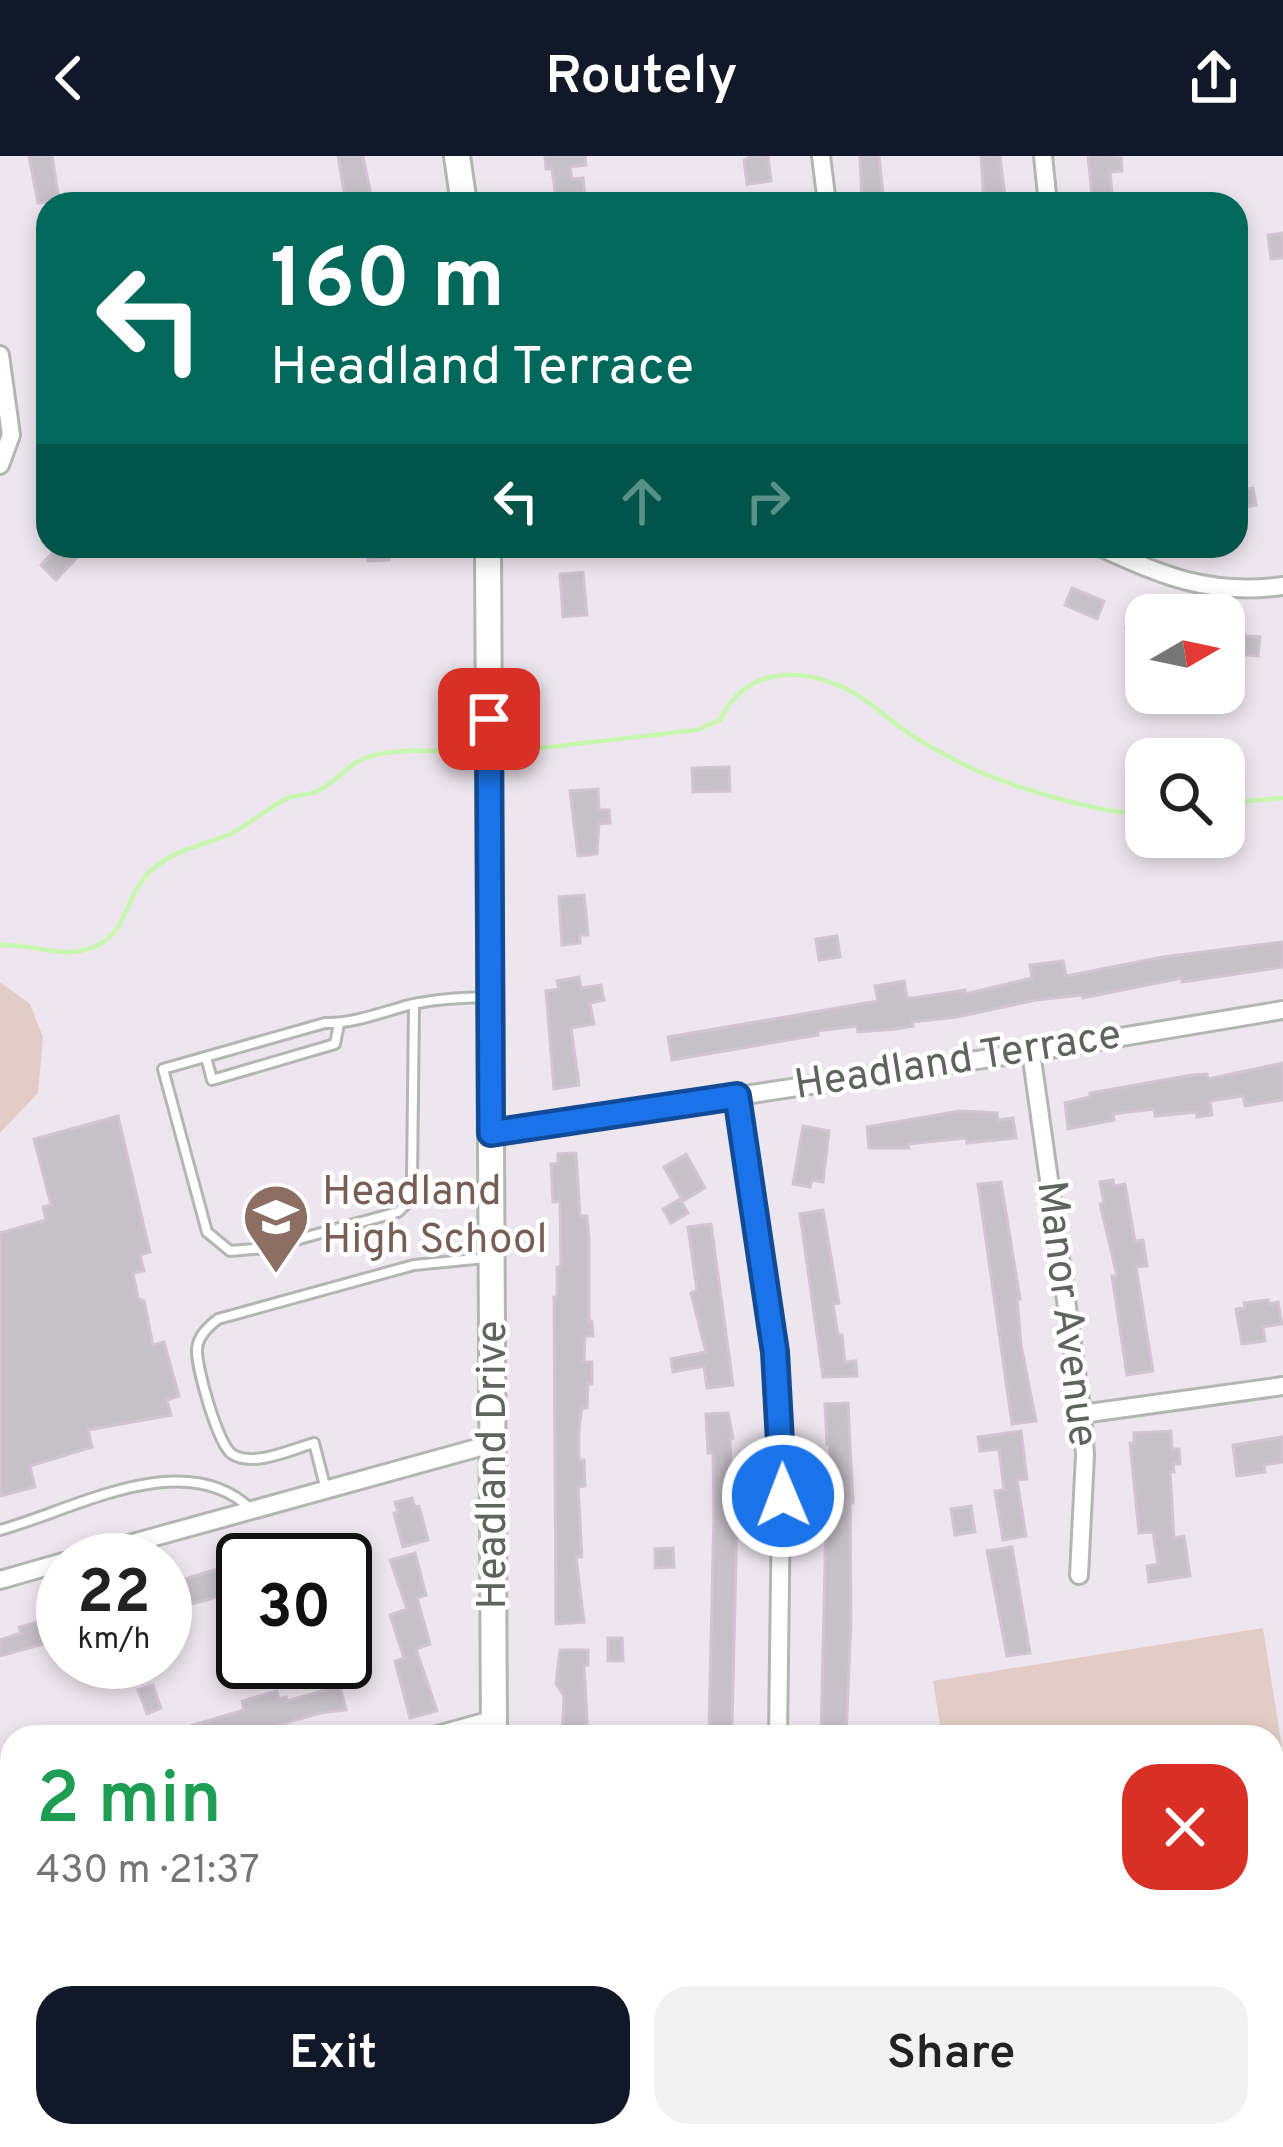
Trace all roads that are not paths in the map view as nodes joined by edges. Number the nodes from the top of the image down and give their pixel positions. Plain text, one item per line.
1 (457, 156) edge
2 (821, 156) edge
3 (1043, 156) edge
4 (462, 192) edge
5 (826, 192) edge
6 (1047, 192) edge
7 (0, 355) edge
8 (0, 464) edge
9 (488, 558) edge
10 (1122, 558) edge
11 (1283, 586) edge
12 (490, 997) junction
13 (414, 1004) junction
14 (1283, 1010) edge
15 (339, 1024) junction
16 (1030, 1052) junction
17 (206, 1057) junction
18 (737, 1096) junction
19 (491, 1133) junction
20 (493, 1257) junction
21 (1283, 1386) edge
22 (1082, 1414) junction
23 (495, 1442) junction
24 (326, 1490) junction
25 (252, 1510) junction
26 (0, 1530) edge
27 (169, 1533) edge
28 (36, 1570) edge
29 (1079, 1575) dead end
30 (0, 1580) edge
31 (495, 1725) edge
32 (778, 1725) edge

1 - 4 main road
2 - 5 street
3 - 6 street
7 - 8 street
9 - 12 main road, Headland Drive
10 - 11 street
12 - 13 lane
12 - 19 main road, Headland Drive
13 - 15 lane
13 - 17 lane
14 - 16 street, Headland Terrace
15 - 17 lane
15 - 17 lane
16 - 18 street, Headland Terrace
16 - 22 street, Manor Avenue
18 - 19 street, Headland Terrace
18 - 32 street
19 - 20 main road, Headland Drive
20 - 23 main road, Headland Drive
20 - 24 lane
21 - 22 street
22 - 29 street, Manor Avenue
23 - 24 street
23 - 31 main road, Headland Drive
24 - 25 street
25 - 26 lane
25 - 27 street
28 - 30 street

